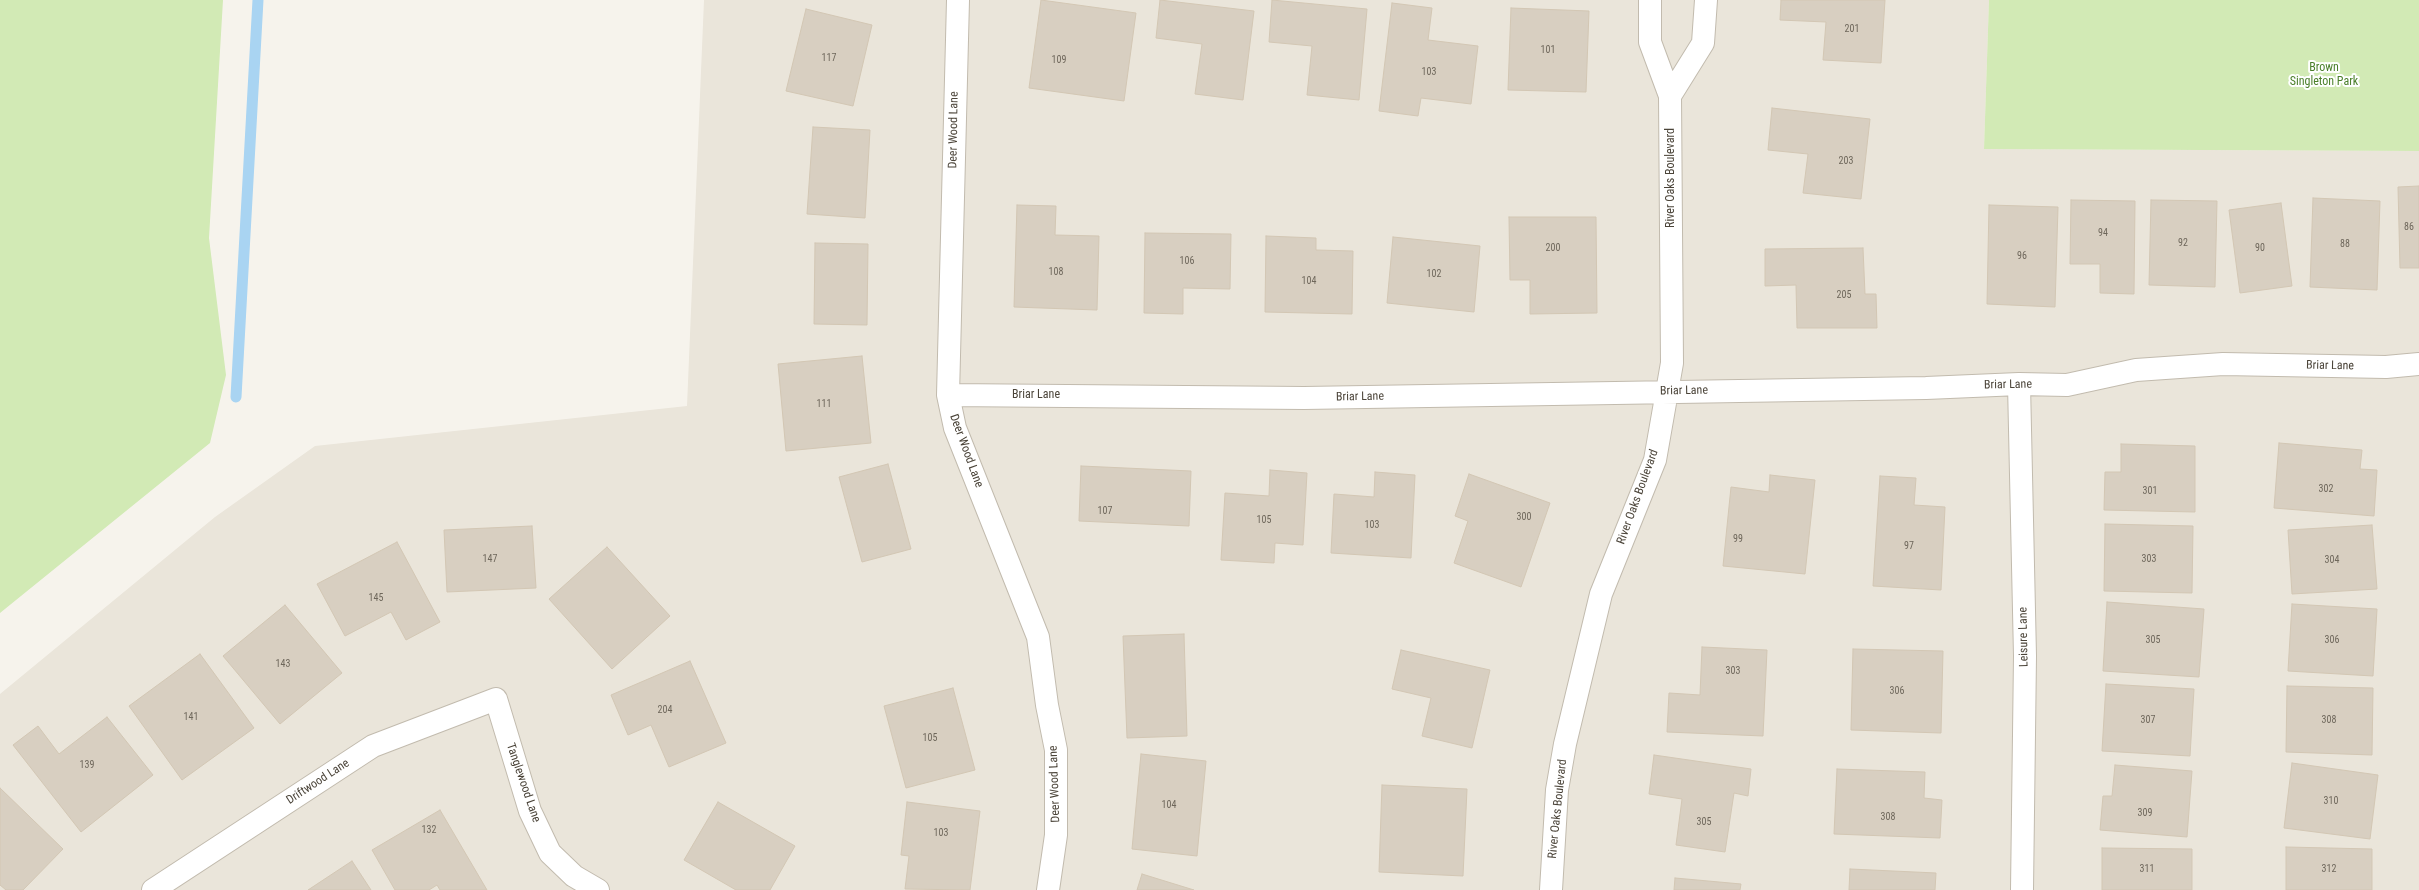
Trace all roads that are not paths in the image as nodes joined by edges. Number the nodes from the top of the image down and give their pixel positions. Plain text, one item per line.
1 (958, 0) edge
2 (1650, 0) edge
3 (1706, 0) edge
4 (1670, 96) junction
5 (2419, 364) edge
6 (2019, 384) junction
7 (1668, 391) junction
8 (948, 395) junction
9 (496, 699) joint
10 (153, 890) edge
11 (598, 890) edge
12 (1048, 890) edge
13 (1551, 890) edge
14 (2022, 890) edge

1 - 8 street, Deer Wood Lane
2 - 4 street, River Oaks Boulevard
3 - 4 street
4 - 7 street, River Oaks Boulevard
5 - 6 street, Briar Lane
6 - 7 street, Briar Lane
6 - 14 street, Leisure Lane
7 - 8 street, Briar Lane
7 - 13 street, River Oaks Boulevard
8 - 12 street, Deer Wood Lane
9 - 10 street, Driftwood Lane
9 - 11 street, Tanglewood Lane

